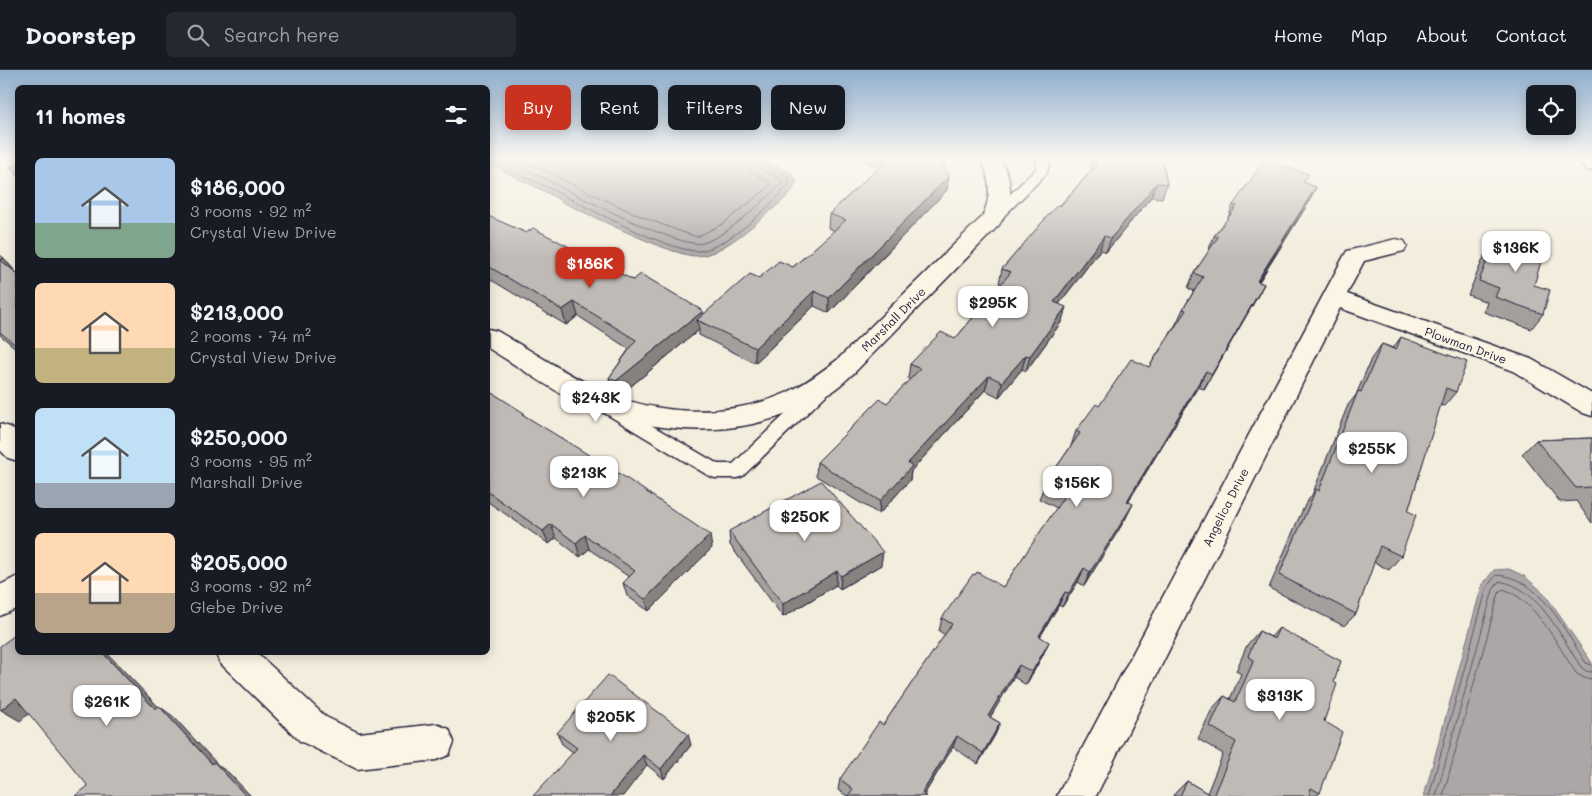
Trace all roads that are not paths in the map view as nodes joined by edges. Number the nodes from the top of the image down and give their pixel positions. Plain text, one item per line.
1 (1001, 192) edge
2 (1020, 192) edge
3 (991, 220) junction
4 (1396, 246) dead end
5 (1333, 297) junction
6 (490, 339) edge
7 (846, 366) junction
8 (588, 396) junction
9 (1592, 406) edge
10 (0, 434) edge
11 (15, 447) edge
12 (15, 592) edge
13 (0, 602) edge
14 (235, 655) edge
15 (436, 742) dead end
16 (1076, 796) edge

1 - 3 street, Marshall Drive
2 - 3 lane
3 - 7 street, Marshall Drive
4 - 5 street, Angelica Drive
5 - 9 street, Plowman Drive
5 - 16 street, Angelica Drive
6 - 8 street, Marshall Drive
7 - 8 street, Marshall Drive
7 - 8 lane
10 - 11 street
12 - 13 street
14 - 15 street

